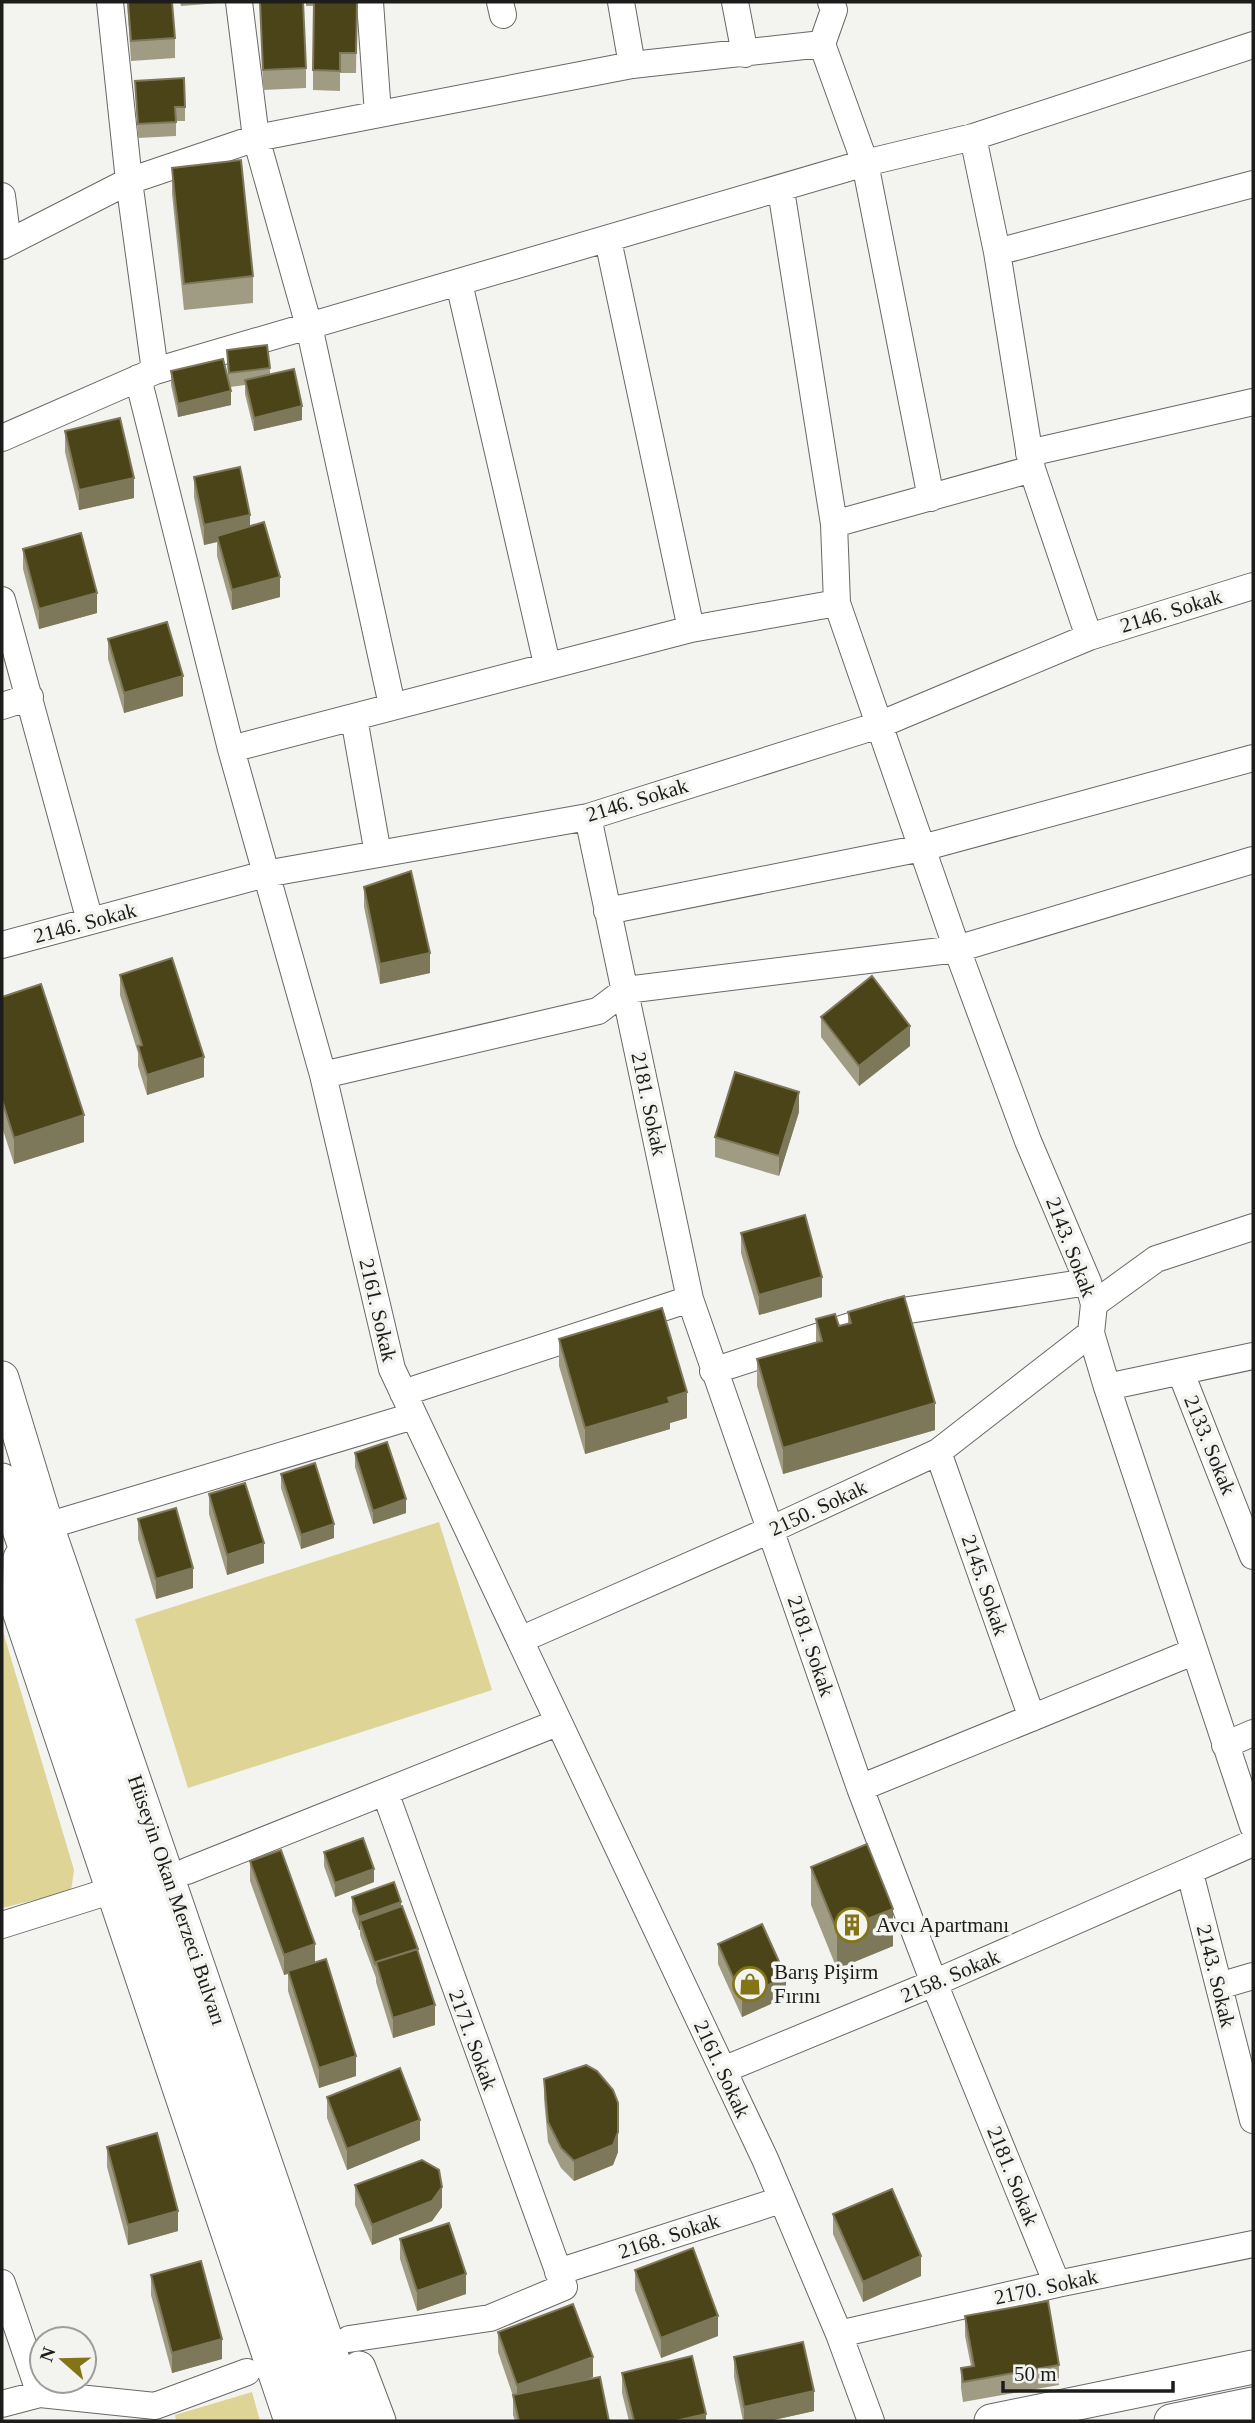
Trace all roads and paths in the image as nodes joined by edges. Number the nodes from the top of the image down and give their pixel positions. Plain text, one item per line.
1 (110, 2) edge
2 (239, 2) edge
3 (370, 2) edge
4 (621, 2) edge
5 (735, 2) edge
6 (841, 5) edge
7 (822, 44) junction
8 (1253, 45) edge
9 (746, 54) junction
10 (632, 65) junction
11 (378, 114) junction
12 (973, 137) junction
13 (256, 138) junction
14 (865, 163) junction
15 (129, 181) junction
16 (1253, 184) edge
17 (781, 190) junction
18 (2, 196) edge
19 (608, 240) junction
20 (5, 244) edge
21 (997, 252) junction
22 (459, 282) junction
23 (309, 326) junction
24 (146, 375) junction
25 (1253, 402) edge
26 (2, 439) edge
27 (1031, 461) junction
28 (931, 498) junction
29 (834, 524) junction
30 (1253, 586) edge
31 (2, 600) edge
32 (837, 603) junction
33 (691, 629) junction
34 (1088, 637) junction
35 (547, 664) junction
36 (30, 697) junction
37 (392, 705) junction
38 (2, 706) edge
39 (354, 718) junction
40 (879, 725) junction
41 (231, 749) junction
42 (1253, 758) edge
43 (588, 817) junction
44 (922, 848) junction
45 (378, 853) junction
46 (1253, 860) edge
47 (265, 874) junction
48 (607, 911) junction
49 (90, 921) junction
50 (2, 945) edge
51 (957, 949) junction
52 (626, 990) junction
53 (323, 1075) junction
54 (1253, 1227) edge
55 (1091, 1293) junction
56 (690, 1299) junction
57 (1091, 1333) junction
58 (1253, 1356) edge
59 (713, 1371) junction
60 (1181, 1374) junction
61 (2, 1378) edge
62 (1107, 1387) junction
63 (408, 1405) junction
64 (938, 1452) junction
65 (2, 1480) edge
66 (770, 1530) junction
67 (23, 1536) edge
68 (1253, 1556) edge
69 (520, 1640) junction
70 (1193, 1652) junction
71 (1032, 1718) junction
72 (557, 1723) junction
73 (1253, 1733) edge
74 (1225, 1745) junction
75 (860, 1788) junction
76 (385, 1792) junction
77 (1253, 1826) edge
78 (1253, 1843) edge
79 (187, 1871) junction
80 (1190, 1872) junction
81 (113, 1890) junction
82 (2, 1925) edge
83 (1253, 1976) edge
84 (934, 1983) junction
85 (1219, 1986) junction
86 (723, 2070) junction
87 (1253, 2120) edge
88 (781, 2200) junction
89 (1253, 2244) edge
90 (561, 2280) junction
91 (2, 2283) edge
92 (1057, 2284) junction
93 (839, 2334) junction
94 (265, 2344) junction
95 (351, 2345) junction
96 (28, 2359) edge
97 (1253, 2367) edge
98 (247, 2372) dead end
99 (36, 2395) edge
100 (46, 2395) edge
101 (2, 2404) edge
102 (1253, 2404) edge
103 (157, 2414) edge
104 (278, 2421) edge
105 (290, 2421) edge
106 (324, 2421) edge
107 (354, 2421) edge
108 (379, 2421) edge
109 (396, 2421) edge
110 (871, 2421) edge
111 (991, 2421) edge
112 (1171, 2421) edge

1 - 15 street, 2161. Sokak
2 - 13 street
3 - 11 street
4 - 10 street
5 - 9 street
6 - 7 street
7 - 9 street
7 - 14 street
8 - 12 street
9 - 10 street
10 - 11 street
11 - 13 street
12 - 14 street
12 - 21 street
13 - 15 street
13 - 23 street
14 - 17 street
14 - 28 street
15 - 20 street
15 - 24 street, 2161. Sokak
16 - 21 street
17 - 19 street
17 - 29 street, 2143. Sokak
18 - 20 street
19 - 22 street
19 - 33 street
21 - 27 street
22 - 23 street
22 - 35 street
23 - 24 street
23 - 37 street
24 - 26 street
24 - 41 street, 2161. Sokak
25 - 27 street
27 - 28 street
27 - 34 street
28 - 29 street
29 - 32 street, 2143. Sokak
30 - 34 street, 2146. Sokak
31 - 36 street
32 - 33 street
32 - 40 street, 2143. Sokak
33 - 35 street
34 - 40 street, 2146. Sokak
35 - 37 street
36 - 38 street
36 - 49 street
37 - 39 street
39 - 41 street
39 - 45 street
40 - 43 street, 2146. Sokak
40 - 44 street, 2143. Sokak
41 - 47 street, 2161. Sokak
42 - 44 street
43 - 45 street, 2146. Sokak
43 - 48 street, 2181. Sokak
44 - 48 street
44 - 51 street, 2143. Sokak
45 - 47 street, 2146. Sokak
46 - 51 street
47 - 49 street, 2146. Sokak
47 - 53 street, 2161. Sokak
48 - 52 street, 2181. Sokak
49 - 50 street, 2146. Sokak
51 - 52 street
51 - 55 street, 2143. Sokak
52 - 53 street
52 - 56 street, 2181. Sokak
53 - 63 street, 2161. Sokak
54 - 55 street
55 - 57 street, 2143. Sokak
55 - 59 street
56 - 59 street, 2181. Sokak
56 - 63 street
57 - 62 street, 2143. Sokak
57 - 64 street, 2150. Sokak
58 - 60 street
59 - 66 street, 2181. Sokak
60 - 62 street
60 - 68 street, 2133. Sokak
61 - 67 main road, Hüseyin Okan Merzeci Bulvarı
62 - 70 street, 2143. Sokak
63 - 67 street
63 - 69 street, 2161. Sokak
64 - 66 street, 2150. Sokak
64 - 71 street, 2145. Sokak
65 - 67 main road, Hüseyin Okan Merzeci Bulvarı
66 - 69 street, 2150. Sokak
66 - 75 street, 2181. Sokak
67 - 79 main road
67 - 81 main road
67 - 106 main road, Hüseyin Okan Merzeci Bulvarı
67 - 107 main road, Hüseyin Okan Merzeci Bulvarı
69 - 72 street, 2161. Sokak
70 - 71 street
70 - 74 street, 2143. Sokak
71 - 75 street
72 - 76 street
72 - 86 street, 2161. Sokak
73 - 74 street
74 - 77 street, 2143. Sokak
75 - 84 street, 2181. Sokak
76 - 79 street
76 - 90 street, 2171. Sokak
78 - 80 street, 2158. Sokak
79 - 95 main road
80 - 84 street, 2158. Sokak
80 - 85 street, 2143. Sokak
81 - 82 street
81 - 94 main road
83 - 85 street
84 - 86 street, 2158. Sokak
84 - 92 street, 2181. Sokak
85 - 87 street, 2143. Sokak
86 - 88 street, 2161. Sokak
88 - 90 street, 2168. Sokak
88 - 93 street, 2161. Sokak
89 - 92 street, 2170. Sokak
90 - 95 street, 2168. Sokak
91 - 96 street
92 - 93 street, 2170. Sokak
93 - 110 street, 2161. Sokak
94 - 104 main road
94 - 105 main road
95 - 108 main road
95 - 109 main road
97 - 111 main road
98 - 103 street
99 - 101 street
100 - 103 street
102 - 112 main road

